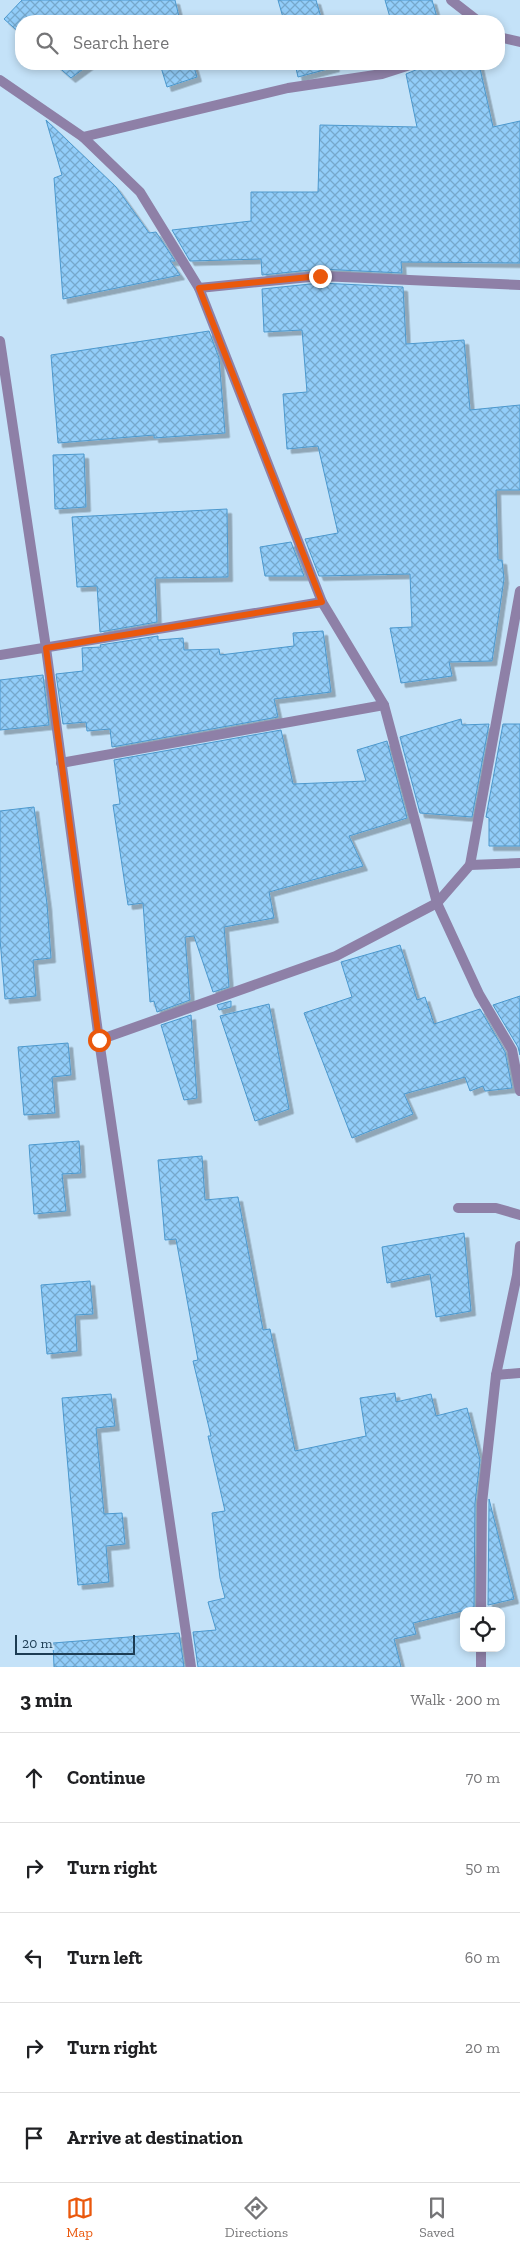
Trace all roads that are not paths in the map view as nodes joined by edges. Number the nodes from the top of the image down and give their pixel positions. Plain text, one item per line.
1 (451, 0) edge
2 (470, 15) edge
3 (505, 38) edge
4 (520, 42) edge
5 (394, 70) edge
6 (0, 80) edge
7 (83, 137) junction
8 (520, 286) edge
9 (199, 288) junction
10 (0, 341) edge
11 (520, 591) edge
12 (322, 602) junction
13 (46, 648) junction
14 (0, 656) edge
15 (384, 705) junction
16 (60, 763) junction
17 (520, 863) edge
18 (470, 866) junction
19 (437, 903) junction
20 (99, 1040) junction
21 (520, 1091) edge
22 (458, 1208) dead end
23 (520, 1215) edge
24 (520, 1246) edge
25 (520, 1373) edge
26 (496, 1375) junction
27 (481, 1607) edge
28 (481, 1652) edge
29 (191, 1667) edge
30 (481, 1667) edge

1 - 2 street
3 - 4 street
5 - 7 street
6 - 7 street
7 - 9 street
8 - 9 street
9 - 12 street
10 - 13 street
11 - 18 street
12 - 13 street
12 - 15 street
13 - 14 street
13 - 16 street
15 - 16 street
15 - 19 street
16 - 20 street
17 - 18 street
18 - 19 street
19 - 20 street
19 - 21 street
20 - 29 street
22 - 23 street
24 - 26 street
25 - 26 street
26 - 27 street
28 - 30 street

